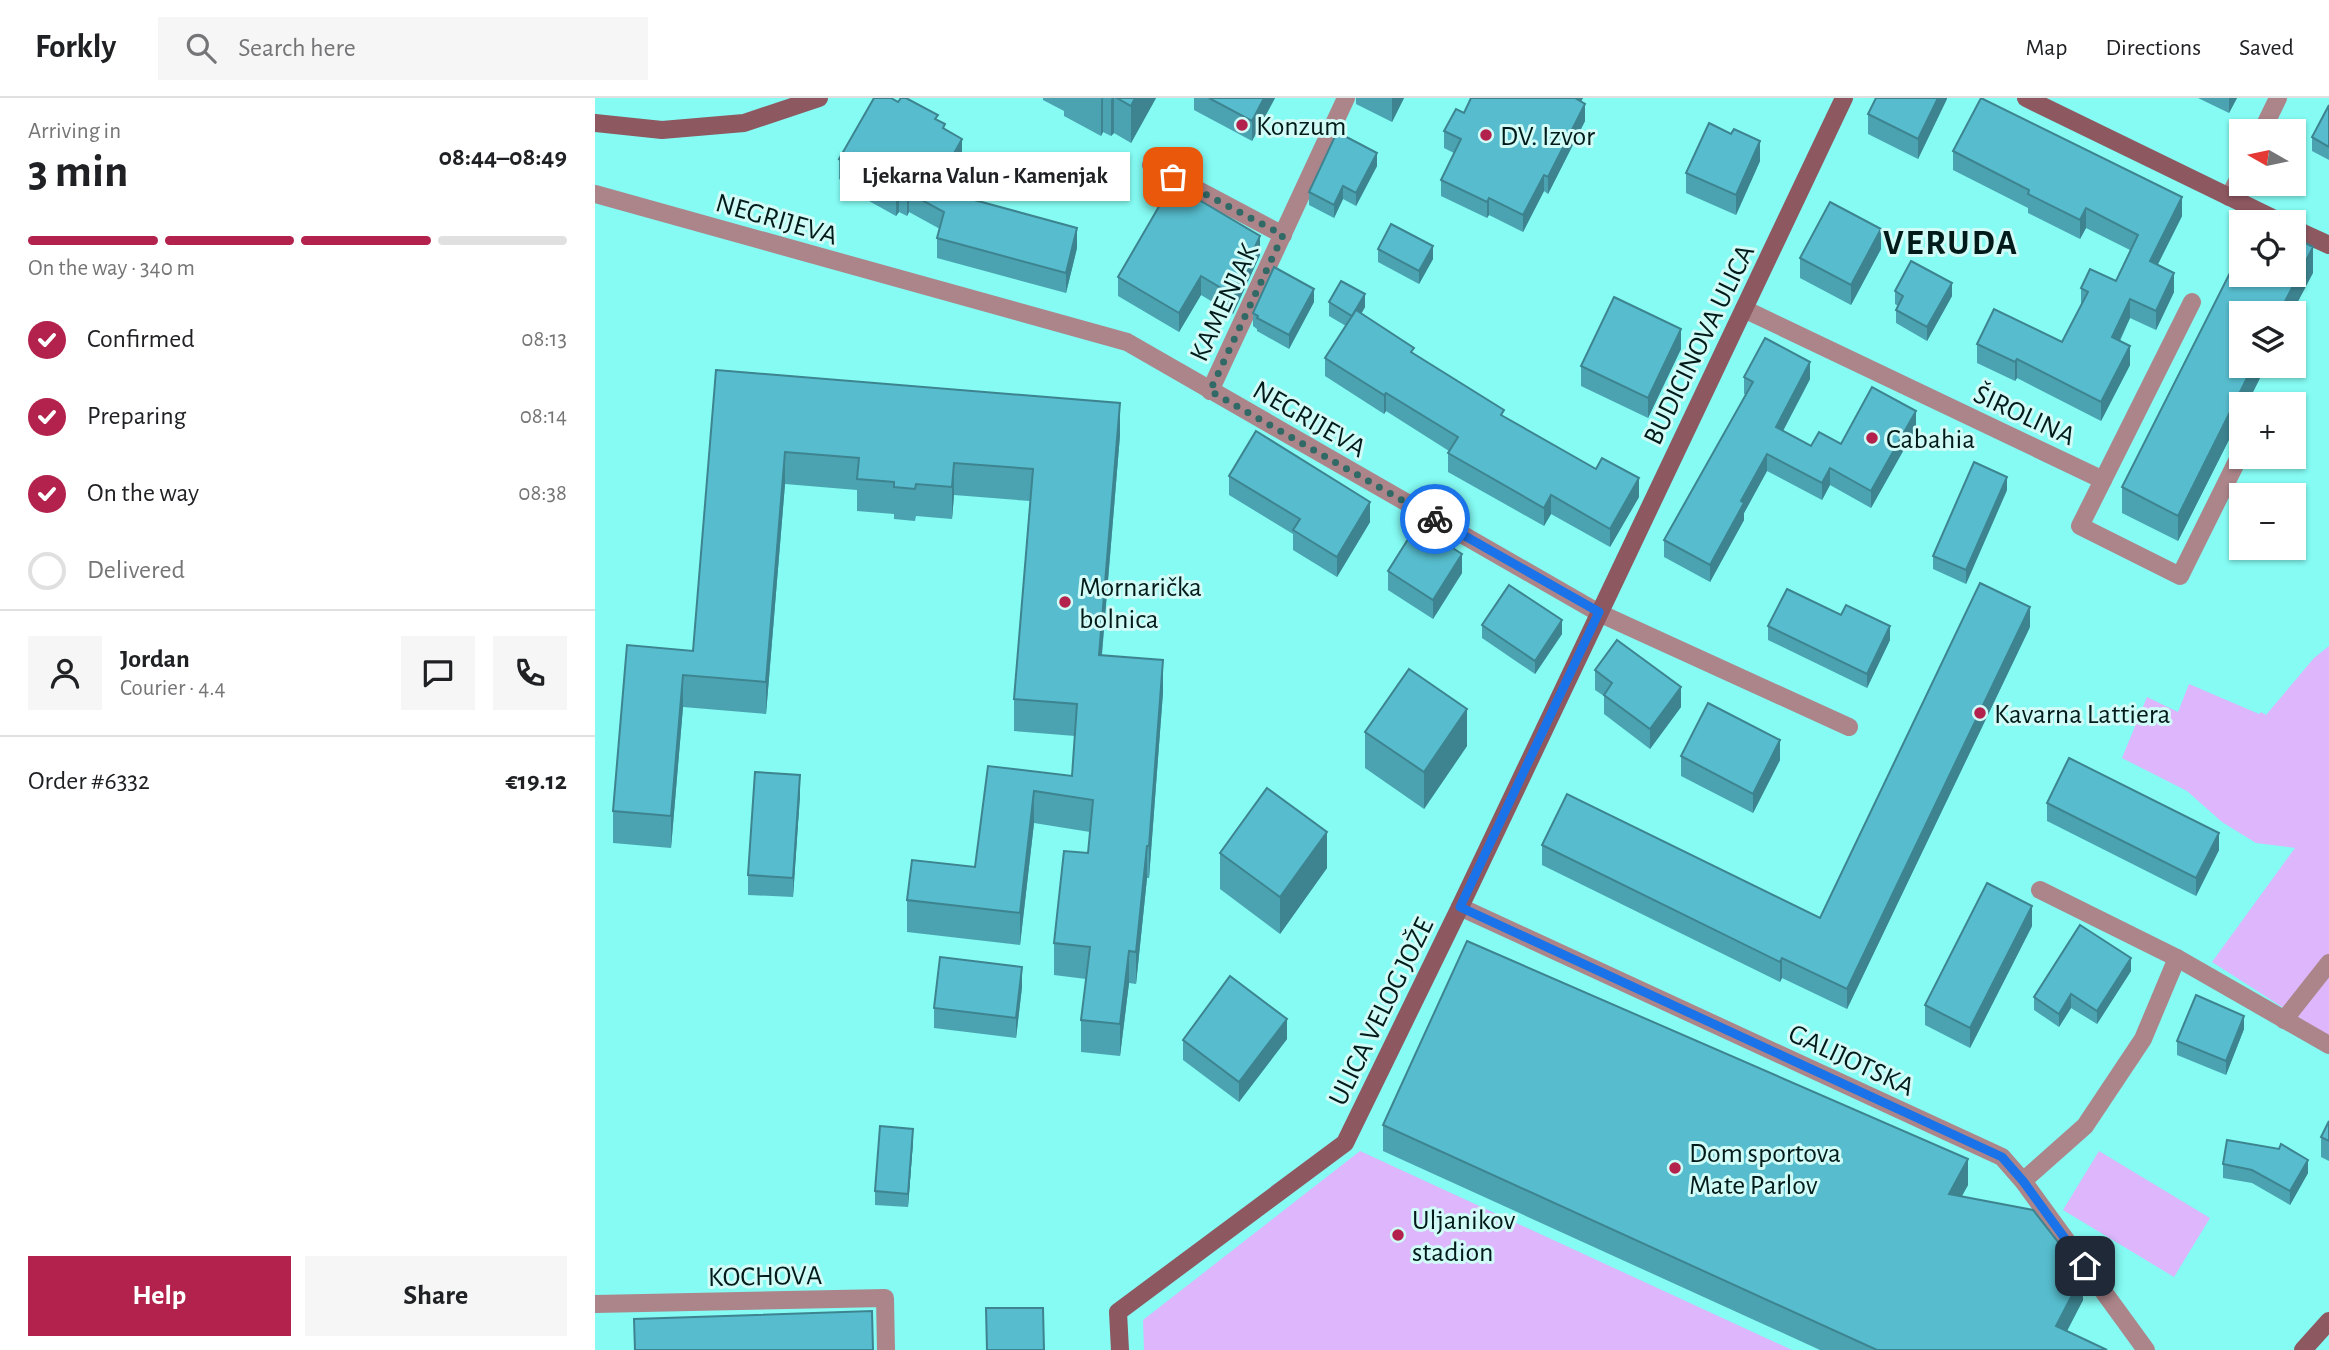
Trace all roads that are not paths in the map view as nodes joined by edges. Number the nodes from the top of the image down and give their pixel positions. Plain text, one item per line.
1 (818, 98) edge
2 (1346, 98) edge
3 (1845, 98) edge
4 (2026, 98) edge
5 (2278, 98) edge
6 (2268, 119) edge
7 (595, 123) edge
8 (1151, 165) dead end
9 (595, 194) edge
10 (2229, 197) joint
11 (2256, 210) edge
12 (2306, 234) edge
13 (1283, 235) junction
14 (2329, 245) edge
15 (2192, 302) dead end
16 (1744, 309) junction
17 (1210, 391) junction
18 (2233, 469) edge
19 (2103, 480) junction
20 (1599, 612) junction
21 (1849, 727) dead end
22 (2040, 890) dead end
23 (1460, 907) junction
24 (2177, 958) junction
25 (2329, 963) edge
26 (2284, 1020) junction
27 (2329, 1045) edge
28 (2023, 1181) junction
29 (595, 1304) edge
30 (2329, 1321) edge
31 (886, 1350) edge
32 (1120, 1350) edge
33 (2146, 1350) edge
34 (2303, 1350) edge

1 - 7 street
2 - 13 street, KAMENJAK
3 - 16 street, BUDICINOVA ULICA
4 - 10 street
5 - 6 street
8 - 13 street, KAMENJAK
9 - 17 street, NEGRIJEVA
10 - 11 street
12 - 14 street
13 - 17 street, KAMENJAK
15 - 19 street
16 - 19 street, ŠIROLINA
16 - 20 street, BUDICINOVA ULICA
17 - 20 street, NEGRIJEVA
18 - 19 street
20 - 21 street, NEGRIJEVA
20 - 23 street, ULICA VELOG JOŽE
22 - 24 street
23 - 28 street, GALIJOTSKA
23 - 32 street, ULICA VELOG JOŽE
24 - 26 street
24 - 28 street
25 - 26 street
26 - 27 street
28 - 33 street, GALIJOTSKA
29 - 31 street, KOCHOVA
30 - 34 street

